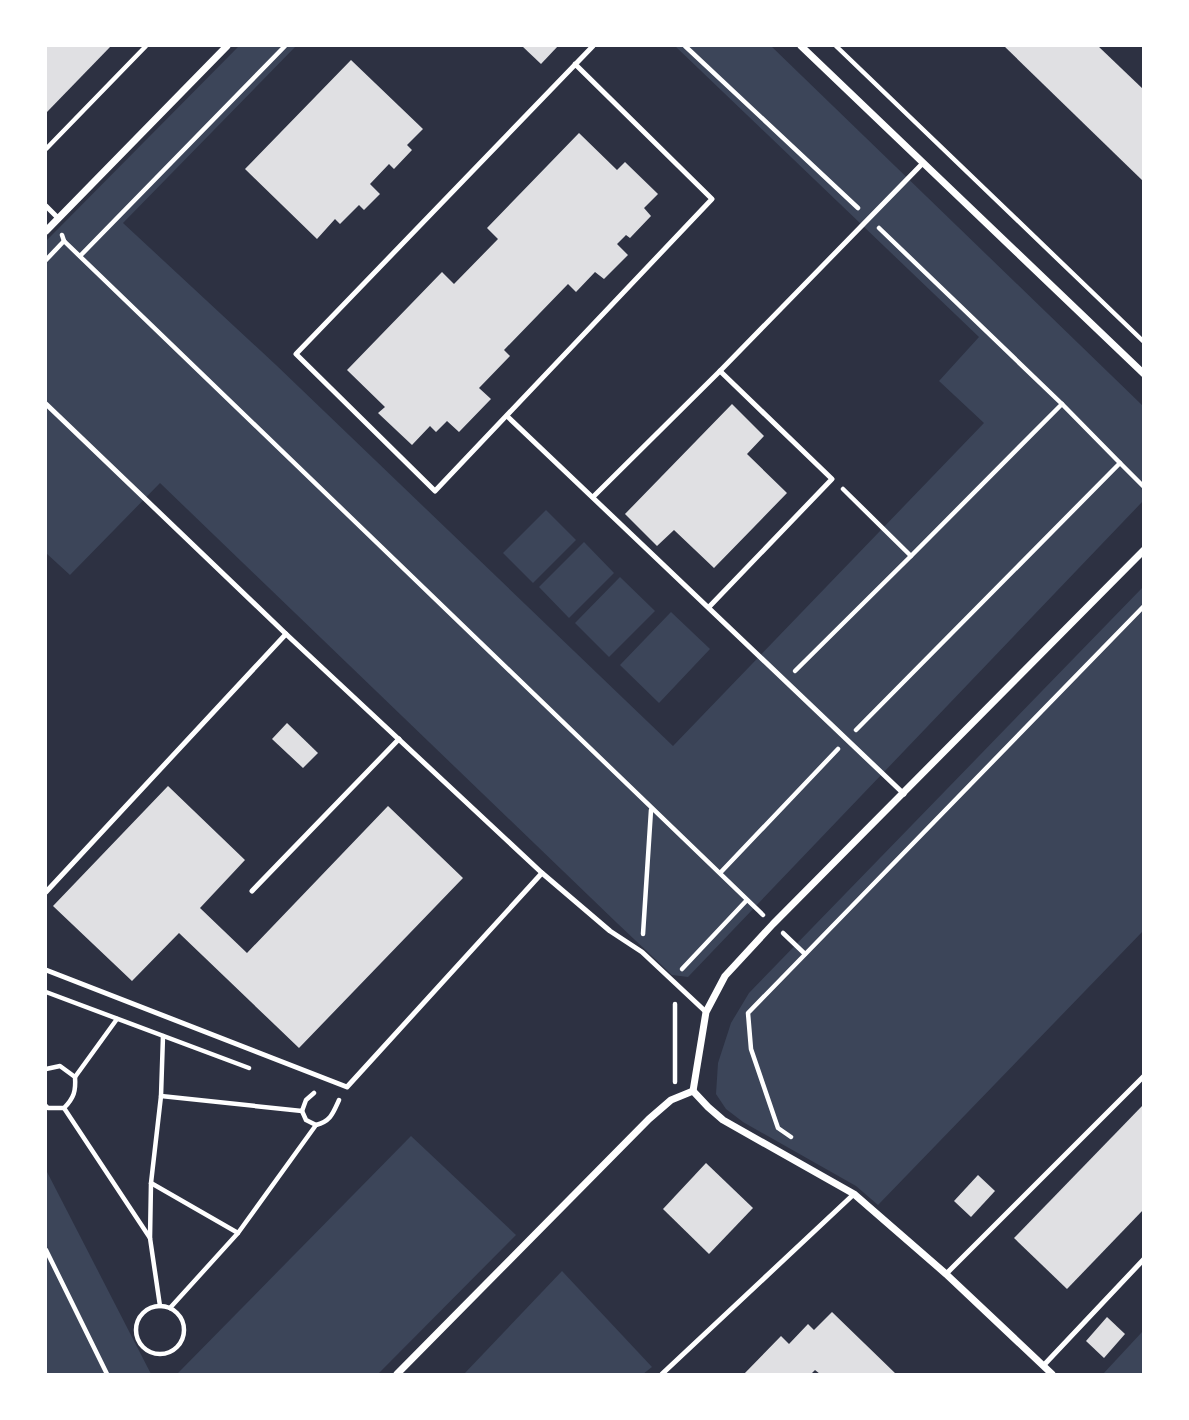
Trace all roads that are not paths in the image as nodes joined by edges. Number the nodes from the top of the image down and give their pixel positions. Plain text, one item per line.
1 (227, 46) edge
2 (593, 46) edge
3 (801, 46) edge
4 (575, 64) junction
5 (923, 163) junction
6 (46, 206) edge
7 (58, 218) junction
8 (46, 231) edge
9 (720, 371) junction
10 (1143, 374) edge
11 (46, 404) edge
12 (507, 416) junction
13 (593, 497) junction
14 (1143, 550) edge
15 (709, 607) junction
16 (286, 634) junction
17 (399, 739) junction
18 (904, 794) junction
19 (542, 873) junction
20 (252, 891) dead end
21 (46, 892) edge
22 (46, 970) edge
23 (706, 1012) junction
24 (1143, 1076) edge
25 (694, 1091) junction
26 (854, 1194) junction
27 (1143, 1259) edge
28 (946, 1274) junction
29 (1042, 1366) junction
30 (397, 1374) edge
31 (662, 1374) edge
32 (1052, 1374) edge

1 - 7 street
2 - 4 lane
3 - 5 street
4 - 12 lane
4 - 12 lane
5 - 9 lane
5 - 10 street
6 - 7 lane
7 - 8 street
9 - 13 lane
9 - 15 lane
11 - 16 lane
12 - 13 lane
13 - 15 lane
14 - 18 street
15 - 18 lane
16 - 17 lane
16 - 21 lane
17 - 19 lane
17 - 20 lane
18 - 23 street
19 - 22 lane
19 - 23 lane
23 - 25 street
24 - 28 lane
25 - 26 street
25 - 30 street
26 - 28 street
26 - 31 lane
27 - 29 lane
28 - 29 street
29 - 32 street

